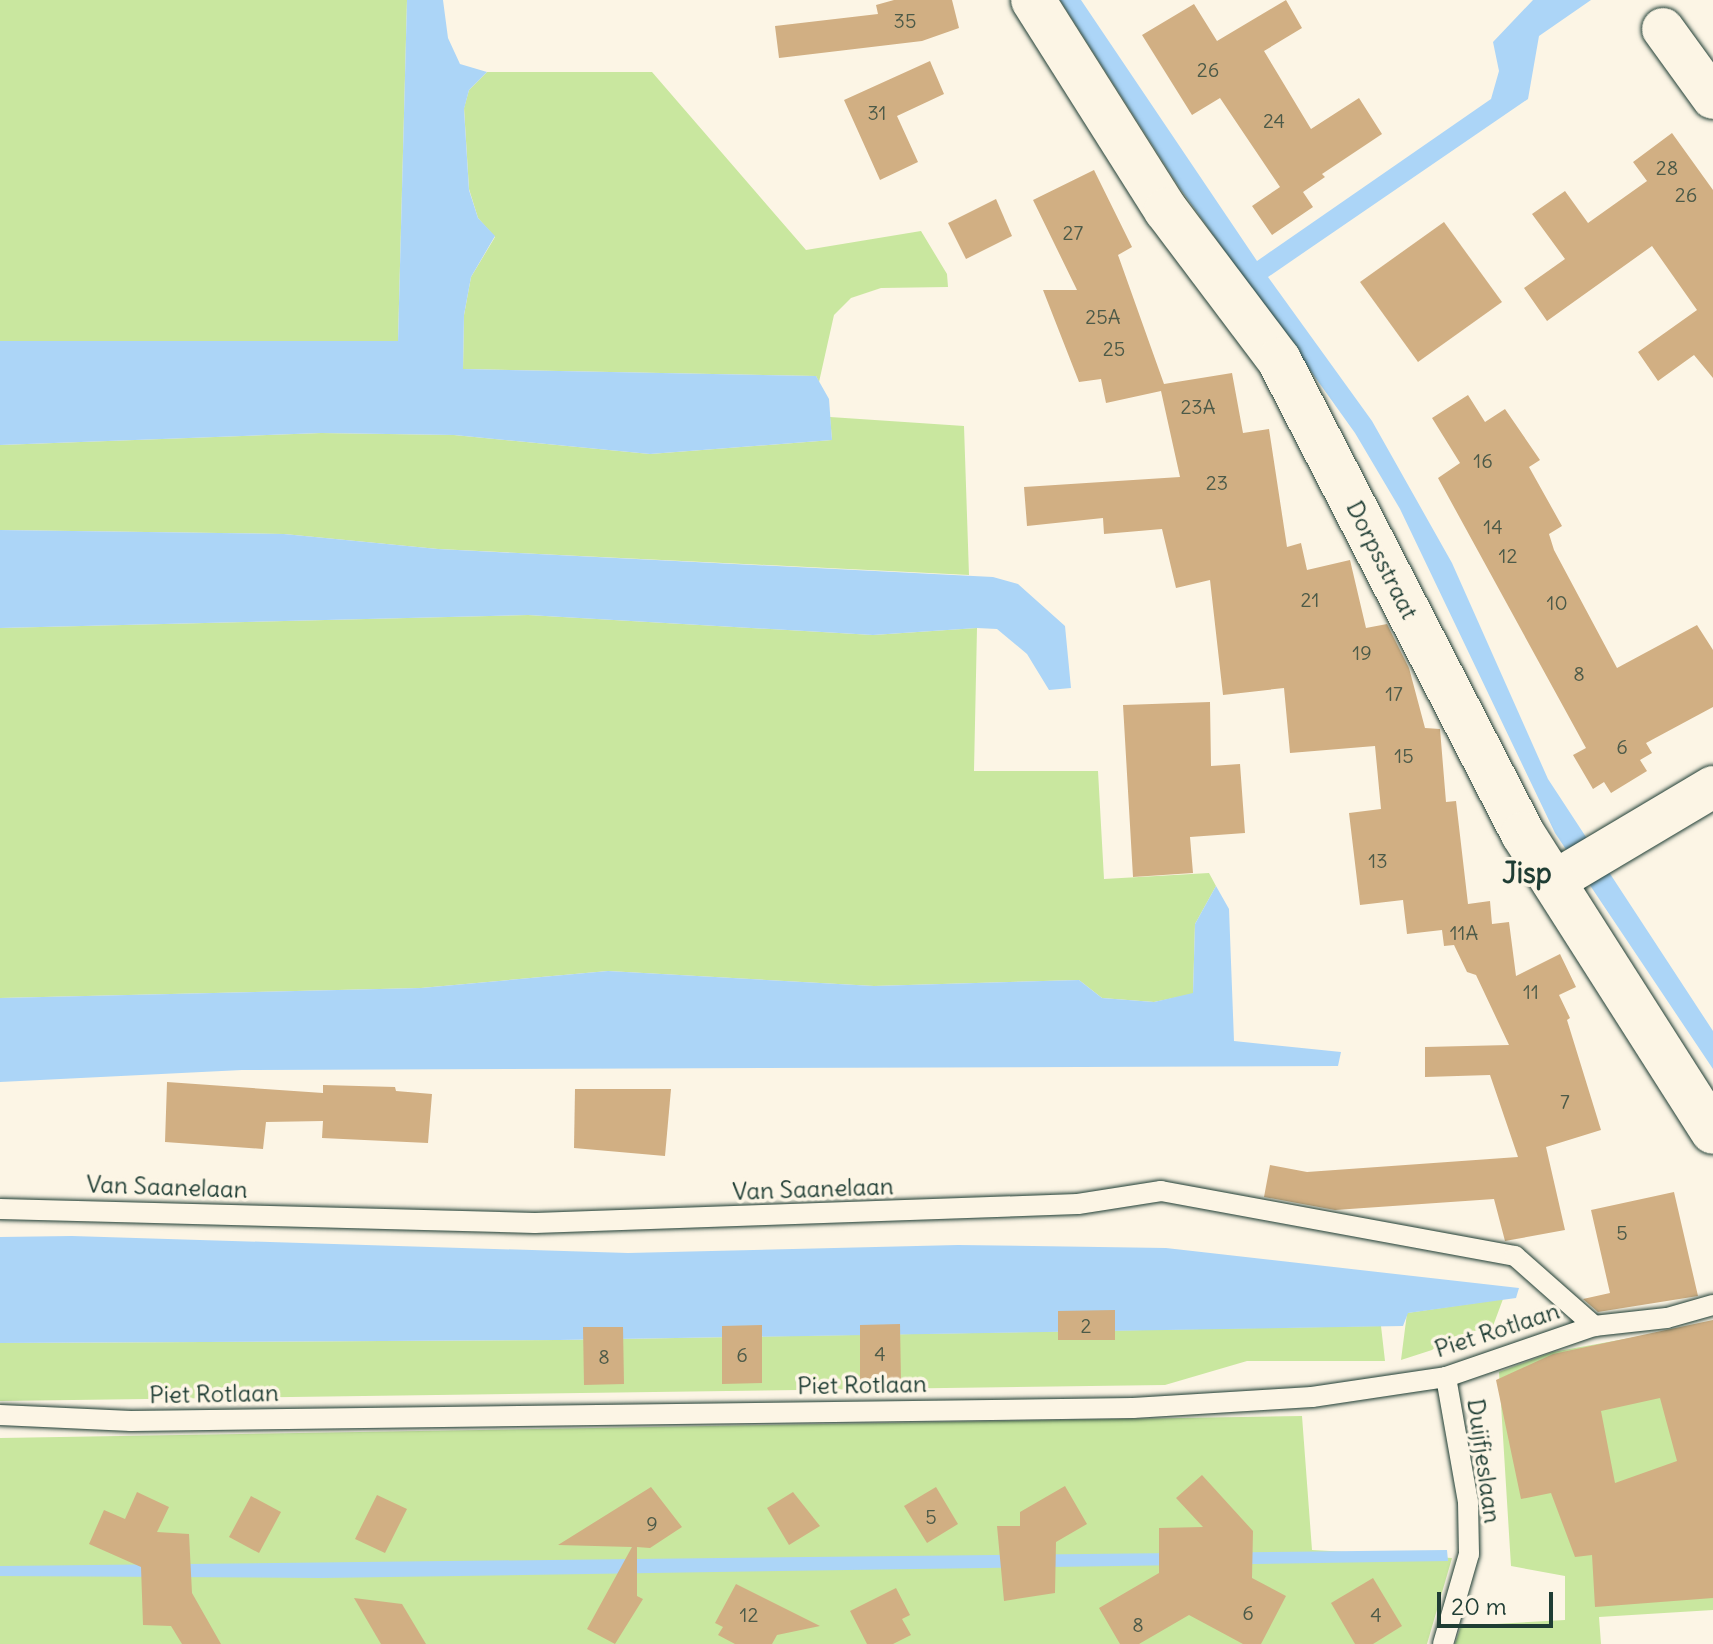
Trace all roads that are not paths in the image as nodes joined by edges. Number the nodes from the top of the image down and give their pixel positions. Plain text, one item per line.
1 (1033, 0) edge
2 (1663, 29) dead end
3 (1713, 98) edge
4 (1713, 787) edge
5 (1563, 874) junction
6 (1707, 1109) edge
7 (0, 1209) edge
8 (1713, 1305) edge
9 (1594, 1326) junction
10 (1446, 1377) junction
11 (0, 1415) edge
12 (1443, 1644) edge

1 - 5 street, Dorpsstraat
2 - 3 street
4 - 5 street
5 - 6 street, Dorpsstraat
7 - 9 lane, Van Saanelaan
8 - 9 lane, Piet Rotlaan
9 - 10 lane, Piet Rotlaan
10 - 11 lane, Piet Rotlaan
10 - 12 lane, Duijfjeslaan

